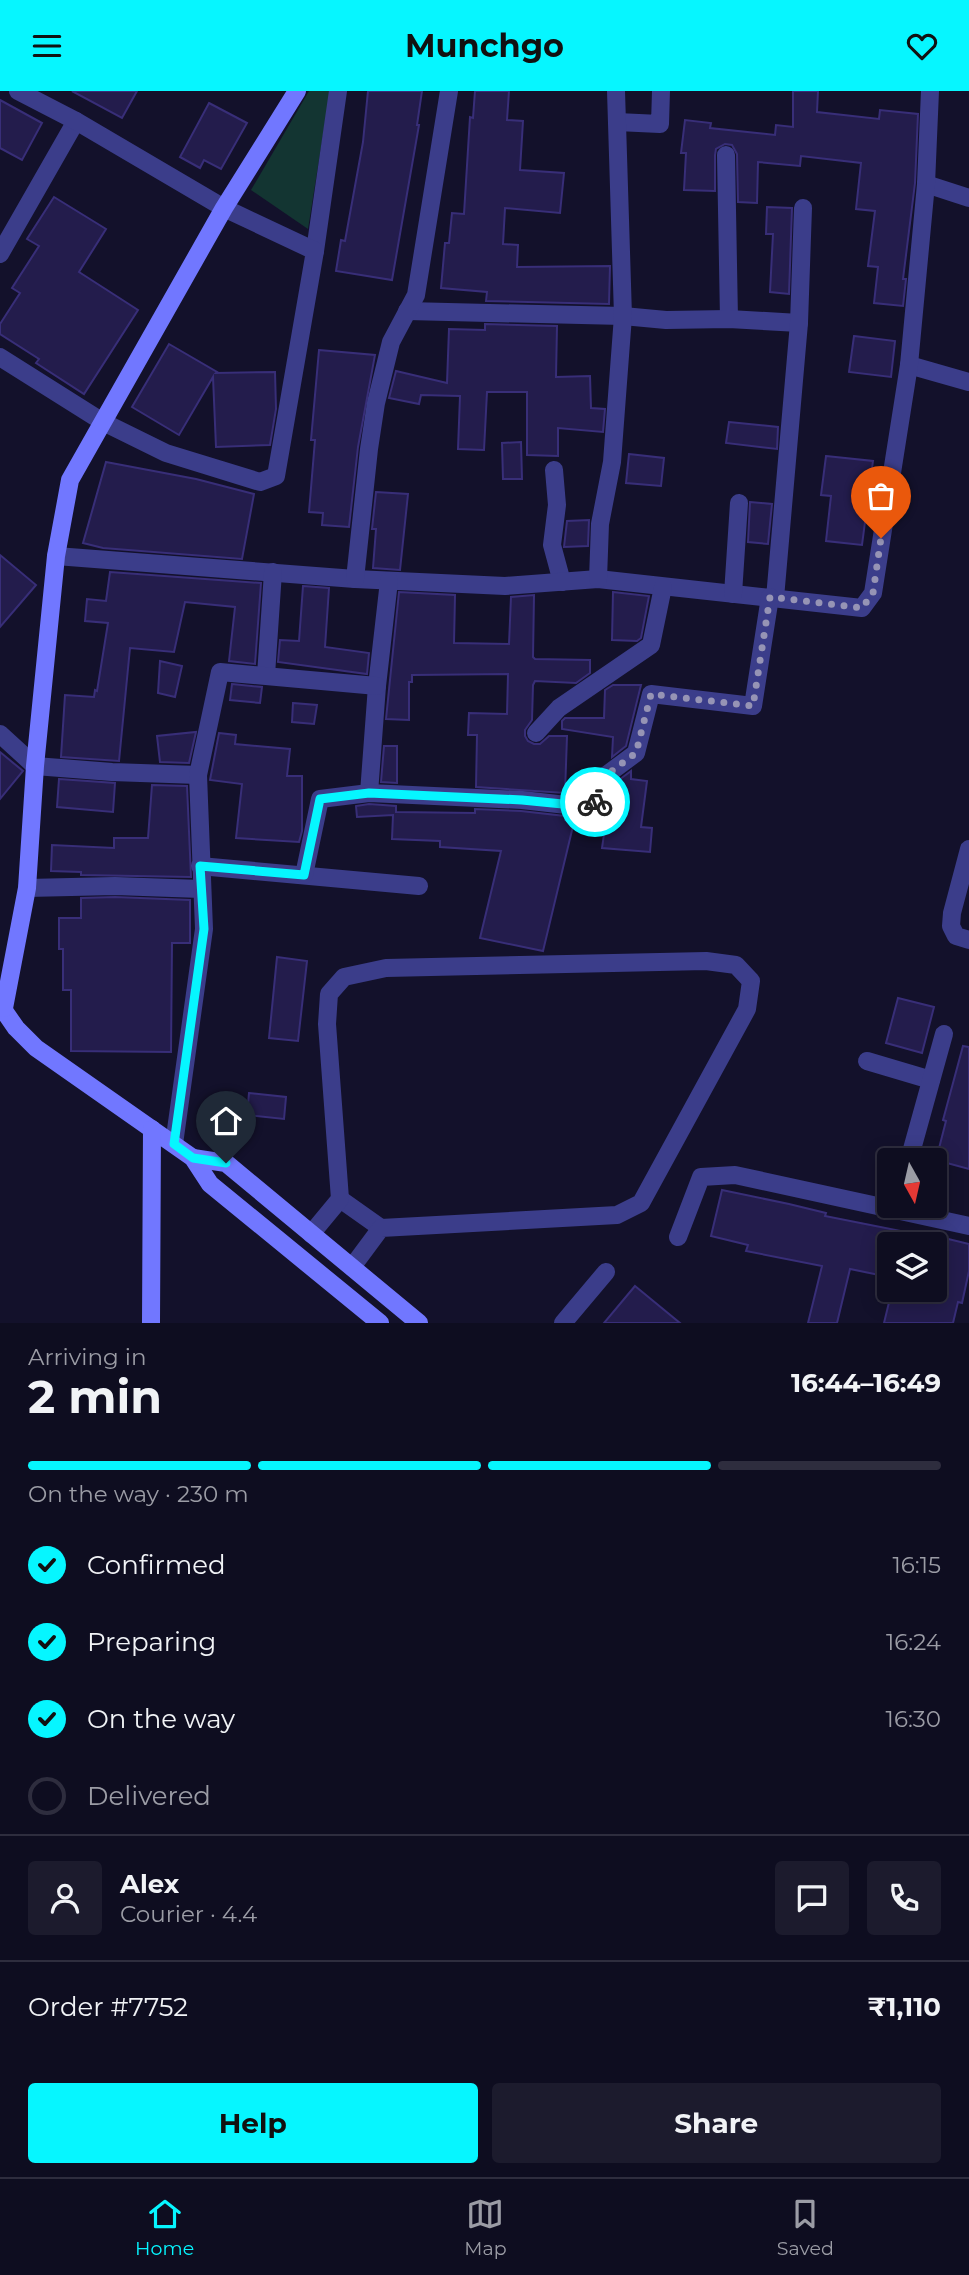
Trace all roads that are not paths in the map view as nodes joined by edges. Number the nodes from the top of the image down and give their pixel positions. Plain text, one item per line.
1 (18, 91) edge
2 (297, 91) edge
3 (338, 91) edge
4 (449, 91) edge
5 (616, 91) edge
6 (661, 91) edge
7 (930, 91) edge
8 (76, 121) junction
9 (617, 122) junction
10 (726, 155) dead end
11 (926, 184) junction
12 (969, 198) edge
13 (224, 208) junction
14 (803, 208) dead end
15 (315, 251) junction
16 (0, 254) edge
17 (407, 311) junction
18 (623, 316) junction
19 (729, 319) junction
20 (799, 323) junction
21 (0, 357) edge
22 (909, 365) junction
23 (969, 382) edge
24 (103, 422) junction
25 (554, 470) dead end
26 (739, 503) dead end
27 (56, 556) junction
28 (273, 572) junction
29 (355, 579) junction
30 (598, 579) junction
31 (389, 581) junction
32 (562, 582) junction
33 (663, 587) junction
34 (733, 594) junction
35 (772, 598) junction
36 (266, 675) junction
37 (377, 686) junction
38 (536, 733) dead end
39 (0, 734) edge
40 (35, 766) junction
41 (198, 775) junction
42 (369, 793) junction
43 (969, 849) edge
44 (200, 866) junction
45 (304, 875) junction
46 (419, 886) dead end
47 (27, 888) junction
48 (201, 889) junction
49 (969, 940) edge
50 (4, 979) edge
51 (2, 1006) edge
52 (944, 1034) dead end
53 (867, 1061) dead end
54 (931, 1080) junction
55 (152, 1129) junction
56 (174, 1144) junction
57 (912, 1148) edge
58 (193, 1158) junction
59 (340, 1199) junction
60 (877, 1203) edge
61 (938, 1218) edge
62 (969, 1226) edge
63 (382, 1228) junction
64 (311, 1234) junction
65 (678, 1237) dead end
66 (352, 1267) junction
67 (606, 1272) dead end
68 (151, 1323) edge
69 (380, 1323) edge
70 (419, 1323) edge
71 (563, 1323) edge

1 - 8 street
2 - 13 street
3 - 15 street
4 - 17 street
5 - 9 street
6 - 9 street
7 - 11 street
8 - 13 street
8 - 16 street
9 - 18 street
10 - 19 street
11 - 12 street
11 - 22 street
13 - 15 street
13 - 24 street
14 - 20 street
15 - 24 street
17 - 18 street
17 - 29 street
18 - 19 street
18 - 30 street
19 - 20 street
20 - 35 street
21 - 24 street
22 - 23 street
22 - 35 street
24 - 27 street
25 - 32 street
26 - 34 street
27 - 28 street
27 - 40 street
28 - 29 street
28 - 36 street
29 - 31 street
30 - 32 street
30 - 33 street
31 - 32 street
31 - 37 street
33 - 34 street
33 - 38 street
34 - 35 street
35 - 42 street
36 - 37 street
36 - 41 street
37 - 42 street
39 - 40 street
40 - 41 street
40 - 47 street
41 - 44 street
42 - 45 street
43 - 49 street
44 - 45 street
44 - 48 street
45 - 46 street
47 - 48 street
47 - 50 street
48 - 56 street
50 - 51 street
51 - 55 street
52 - 54 street
53 - 54 street
54 - 57 street
55 - 56 street
55 - 68 street
56 - 58 street
58 - 64 street
58 - 69 street
59 - 63 street
59 - 63 street
59 - 64 street
60 - 65 street
61 - 62 street
63 - 66 street
64 - 66 street
66 - 70 street
67 - 71 street

